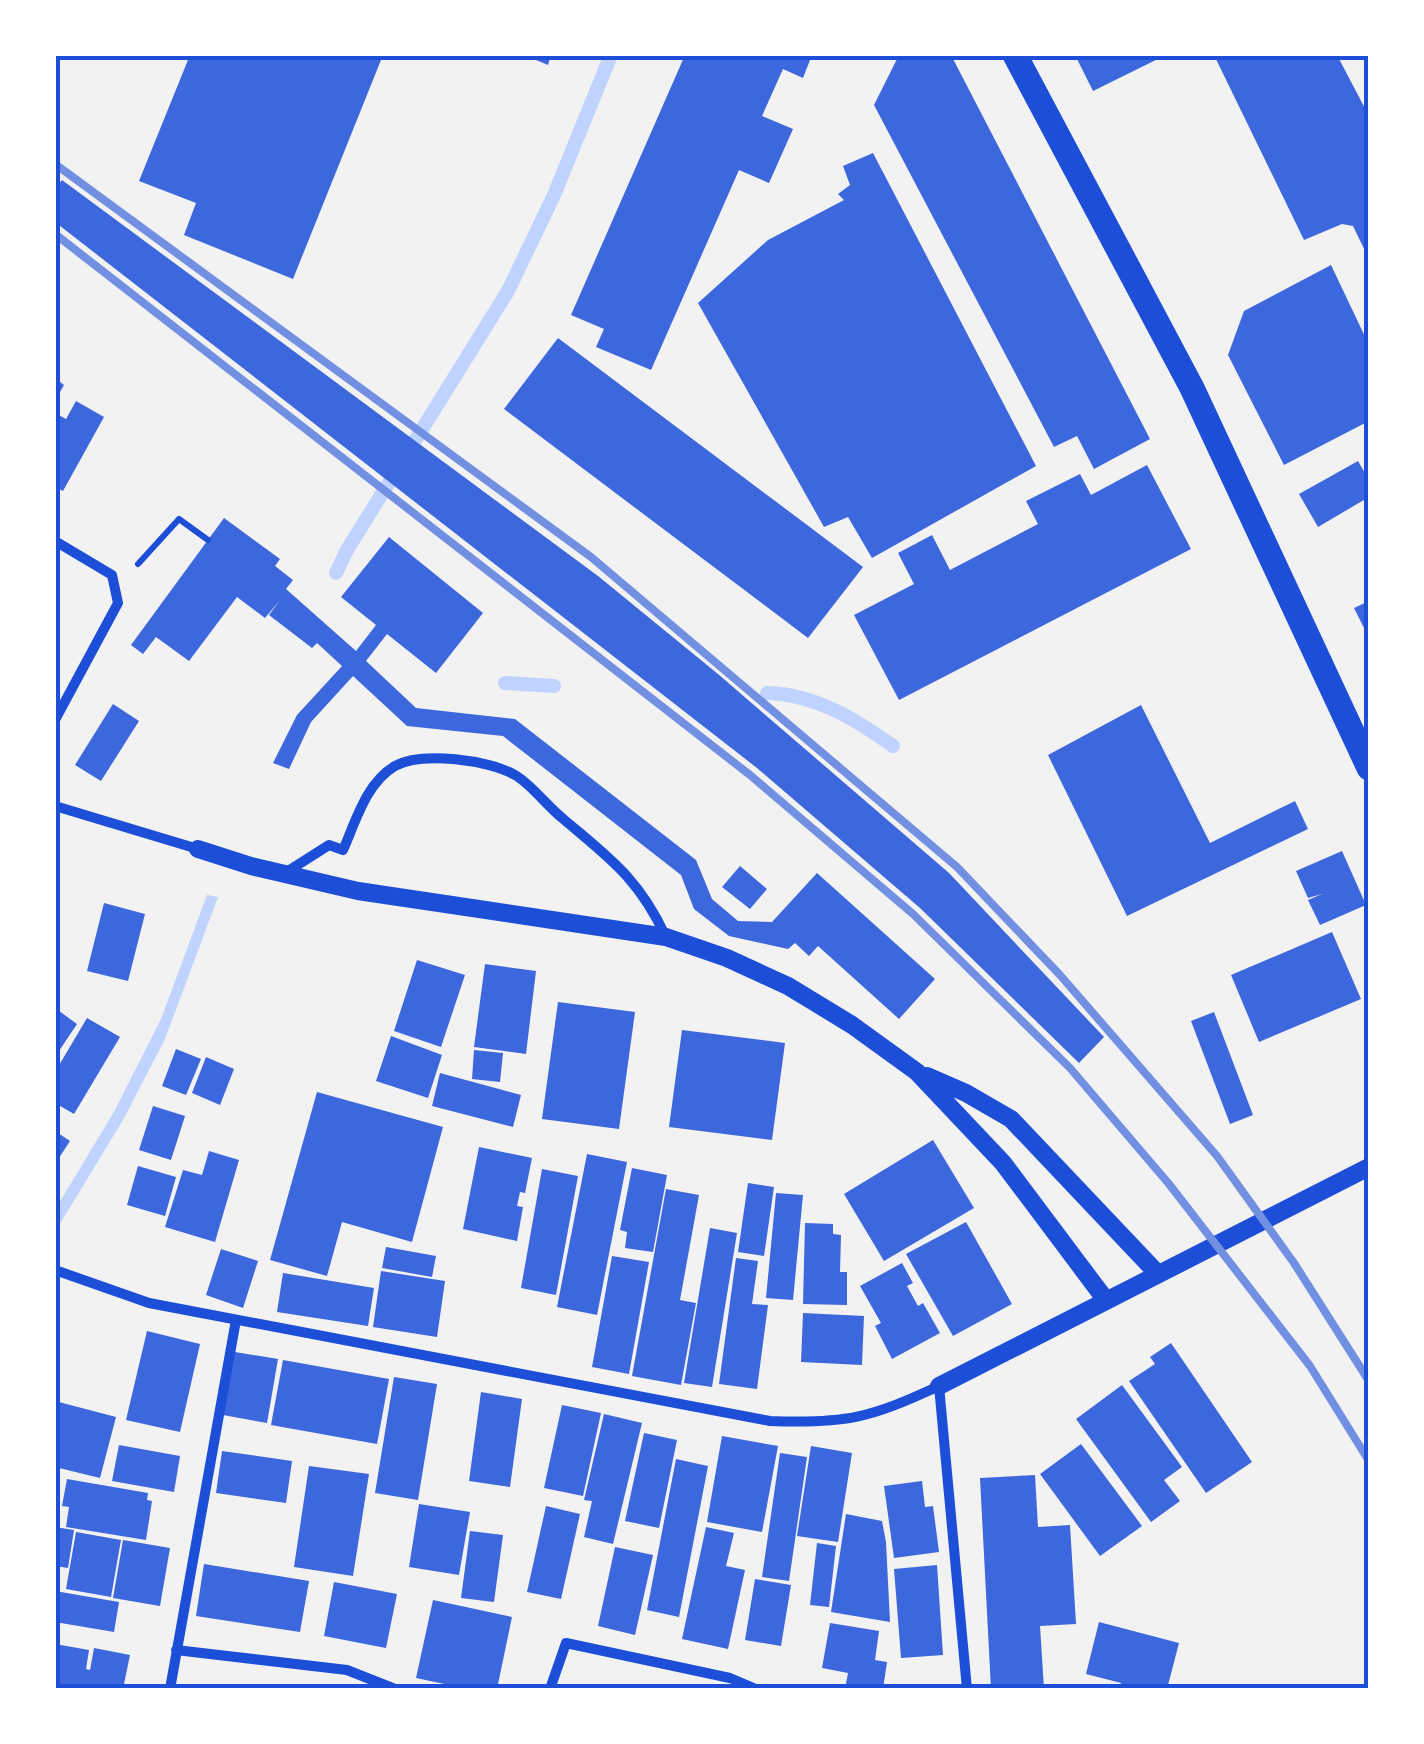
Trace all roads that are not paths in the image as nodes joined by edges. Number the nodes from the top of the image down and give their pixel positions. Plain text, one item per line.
1 (1015, 55) edge
2 (55, 541) edge
3 (55, 720) edge
4 (1369, 768) edge
5 (55, 806) edge
6 (198, 849) joint
7 (284, 874) junction
8 (666, 937) junction
9 (917, 1072) junction
10 (1369, 1168) edge
11 (55, 1270) edge
12 (1157, 1273) junction
13 (1105, 1299) junction
14 (236, 1320) junction
15 (939, 1386) junction
16 (176, 1650) junction
17 (170, 1689) edge
18 (395, 1689) edge
19 (550, 1689) edge
20 (756, 1689) edge
21 (967, 1689) edge

1 - 4 main road
2 - 3 street
5 - 6 street
6 - 7 street
7 - 8 street
7 - 8 street
8 - 9 street
9 - 12 street
9 - 13 street
10 - 12 street
11 - 14 street
12 - 13 street
13 - 15 street
14 - 15 street
14 - 16 street
15 - 21 street
16 - 17 street
16 - 18 street
19 - 20 street

